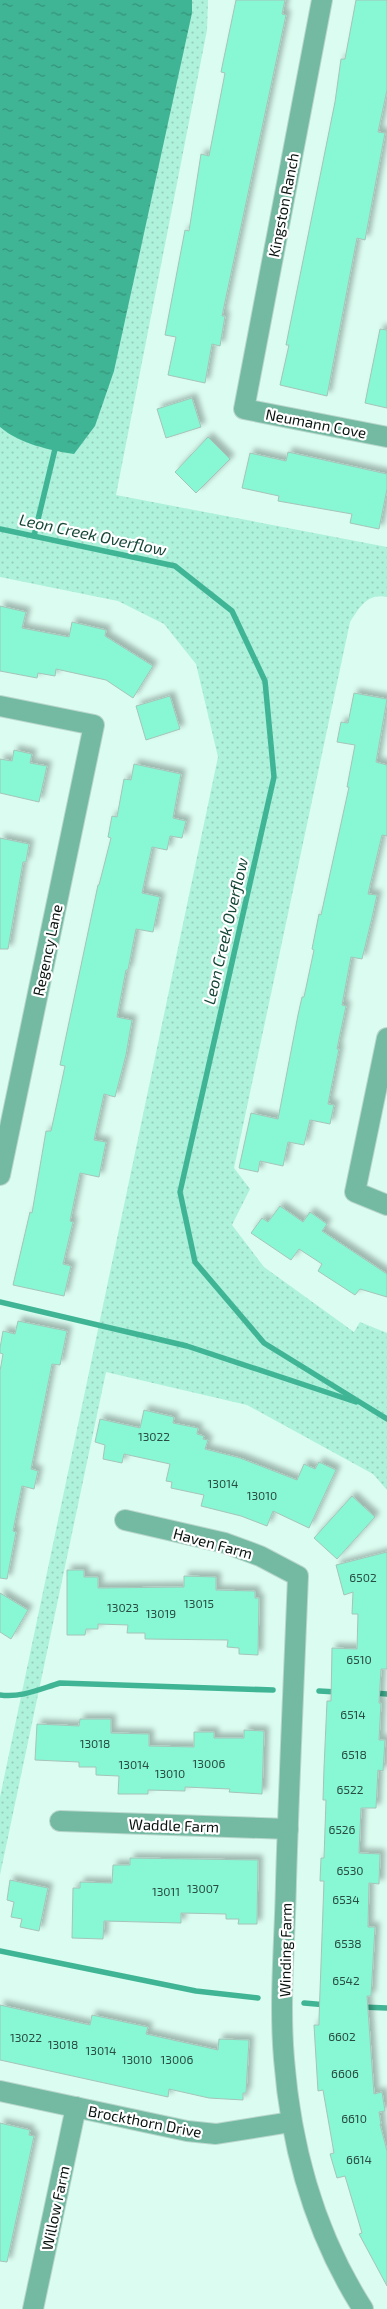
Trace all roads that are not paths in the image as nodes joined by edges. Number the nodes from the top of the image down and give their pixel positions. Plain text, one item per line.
1 (322, 0) edge
2 (244, 409) joint
3 (387, 437) edge
4 (0, 706) edge
5 (387, 1038) edge
6 (0, 1175) edge
7 (387, 1205) edge
8 (125, 1520) dead end
9 (298, 1576) joint
10 (60, 1821) dead end
11 (288, 1829) junction
12 (0, 2091) edge
13 (76, 2107) junction
14 (291, 2122) junction
15 (33, 2309) edge
16 (363, 2309) edge

1 - 2 street, Kingston Ranch
2 - 3 street, Neumann Cove
4 - 6 street, Regency Lane
5 - 7 street
8 - 9 street, Haven Farm
9 - 11 street, Winding Farm
10 - 11 street, Waddle Farm
11 - 14 street, Winding Farm
12 - 13 street, Brockthorn Drive
13 - 14 street, Brockthorn Drive
13 - 15 street, Willow Farm
14 - 16 street, Winding Farm

